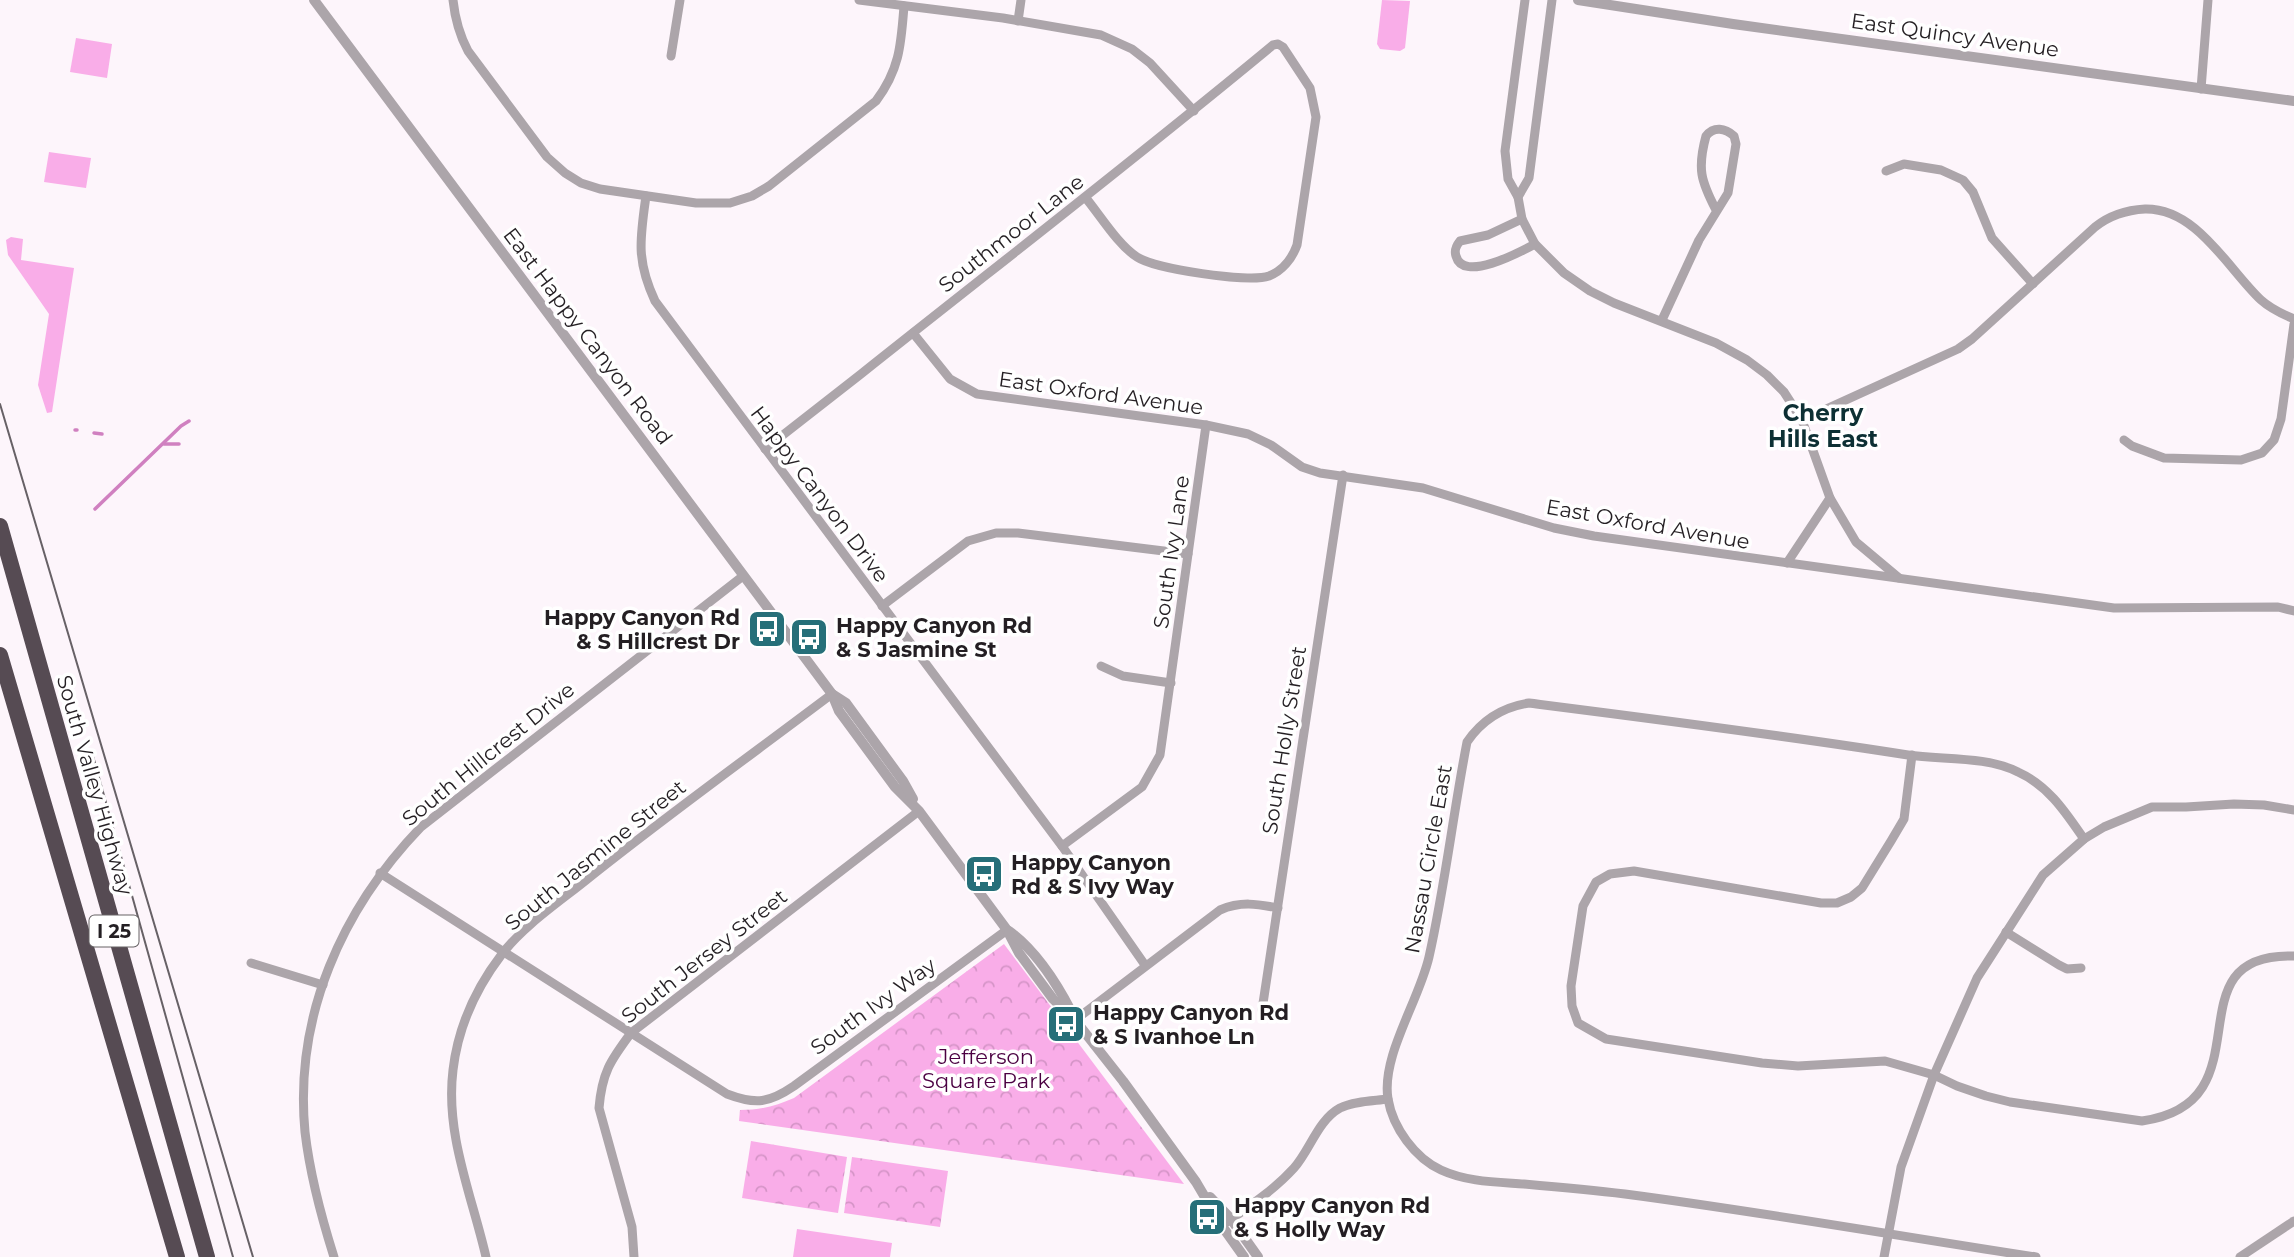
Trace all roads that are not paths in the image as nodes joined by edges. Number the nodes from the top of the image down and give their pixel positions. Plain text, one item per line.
1 (314, 0) edge
2 (453, 0) edge
3 (680, 0) edge
4 (859, 0) edge
5 (1021, 0) edge
6 (1525, 0) edge
7 (1552, 0) edge
8 (1578, 0) edge
9 (2208, 0) edge
10 (904, 6) junction
11 (1018, 21) junction
12 (671, 55) dead end
13 (2201, 89) junction
14 (2294, 101) edge
15 (1194, 111) junction
16 (1886, 171) dead end
17 (646, 196) junction
18 (1085, 197) junction
19 (1518, 197) junction
20 (1716, 210) junction
21 (1522, 219) junction
22 (1535, 244) junction
23 (2033, 284) junction
24 (1662, 320) junction
25 (2294, 321) edge
26 (913, 333) junction
27 (1802, 420) junction
28 (1206, 425) junction
29 (2124, 440) dead end
30 (765, 450) junction
31 (1343, 475) junction
32 (1830, 498) junction
33 (0, 526) edge
34 (1188, 554) junction
35 (1787, 563) junction
36 (743, 576) junction
37 (1901, 579) junction
38 (881, 606) junction
39 (2294, 611) edge
40 (0, 655) edge
41 (1101, 666) dead end
42 (1171, 683) junction
43 (832, 694) junction
44 (1912, 755) junction
45 (2294, 810) edge
46 (919, 811) junction
47 (2084, 839) junction
48 (1062, 846) junction
49 (380, 873) junction
50 (1278, 908) junction
51 (1007, 930) junction
52 (2006, 932) junction
53 (503, 951) junction
54 (2294, 956) edge
55 (251, 963) dead end
56 (1145, 965) junction
57 (2081, 968) dead end
58 (323, 985) junction
59 (1262, 1010) dead end
60 (1075, 1020) junction
61 (631, 1033) junction
62 (1934, 1075) junction
63 (1388, 1099) junction
64 (1226, 1222) junction
65 (2291, 1223) edge
66 (1888, 1234) junction
67 (2294, 1234) edge
68 (177, 1257) edge
69 (207, 1257) edge
70 (334, 1257) edge
71 (486, 1257) edge
72 (634, 1257) edge
73 (1244, 1257) edge
74 (1258, 1257) edge
75 (1884, 1257) edge
76 (2035, 1257) edge
77 (2240, 1257) edge

1 - 36 street, East Happy Canyon Road
2 - 17 street
3 - 12 street
4 - 10 street
5 - 11 street
6 - 19 street
7 - 19 street
8 - 13 street, East Quincy Avenue
9 - 13 street
10 - 11 street
10 - 17 street
11 - 15 street
13 - 14 street, East Quincy Avenue
15 - 18 street, Southmoor Lane
15 - 18 street, Southmoor Lane
16 - 23 street
17 - 30 street, Happy Canyon Drive
18 - 26 street, Southmoor Lane
19 - 21 street
20 - 20 street
20 - 24 street
21 - 22 street
21 - 22 street
22 - 24 street
23 - 25 street
23 - 27 street
24 - 27 street
25 - 29 street
26 - 28 street, East Oxford Avenue
26 - 30 street, Southmoor Lane
27 - 32 street
28 - 31 street, East Oxford Avenue
28 - 34 street, South Ivy Lane
30 - 38 street, Happy Canyon Drive
31 - 35 street, East Oxford Avenue
31 - 50 street, South Holly Street
32 - 35 street
32 - 37 street
33 - 69 highway, South Valley Highway / I 25
34 - 38 street
34 - 42 street, South Ivy Lane
35 - 37 street, East Oxford Avenue
36 - 43 street, East Happy Canyon Road
36 - 49 street, South Hillcrest Drive
37 - 39 street, East Oxford Avenue
38 - 48 street, Happy Canyon Drive
40 - 68 highway, I 25
41 - 42 street
42 - 48 street, South Ivy Lane
43 - 46 street, East Happy Canyon Road
43 - 53 street, South Jasmine Street
44 - 47 street, Nassau Circle East
44 - 62 street
44 - 63 street, Nassau Circle East
45 - 47 street
46 - 51 street, East Happy Canyon Road
46 - 61 street, South Jersey Street
47 - 52 street
48 - 56 street, Happy Canyon Drive
49 - 53 street
49 - 58 street, South Hillcrest Drive
50 - 56 street
50 - 59 street, South Holly Street
51 - 60 street, East Happy Canyon Road
51 - 61 street, South Ivy Way
52 - 57 street
52 - 62 street
53 - 61 street
53 - 71 street, South Jasmine Street
54 - 62 street
55 - 58 street
56 - 60 street
58 - 70 street, South Hillcrest Drive
60 - 64 street, East Happy Canyon Road
61 - 72 street, South Jersey Street
62 - 66 street
63 - 64 street
63 - 66 street, Nassau Circle East
64 - 73 street, East Happy Canyon Road
64 - 74 street, East Happy Canyon Road
65 - 67 street
65 - 77 street
66 - 75 street
66 - 76 street, Nassau Circle East

